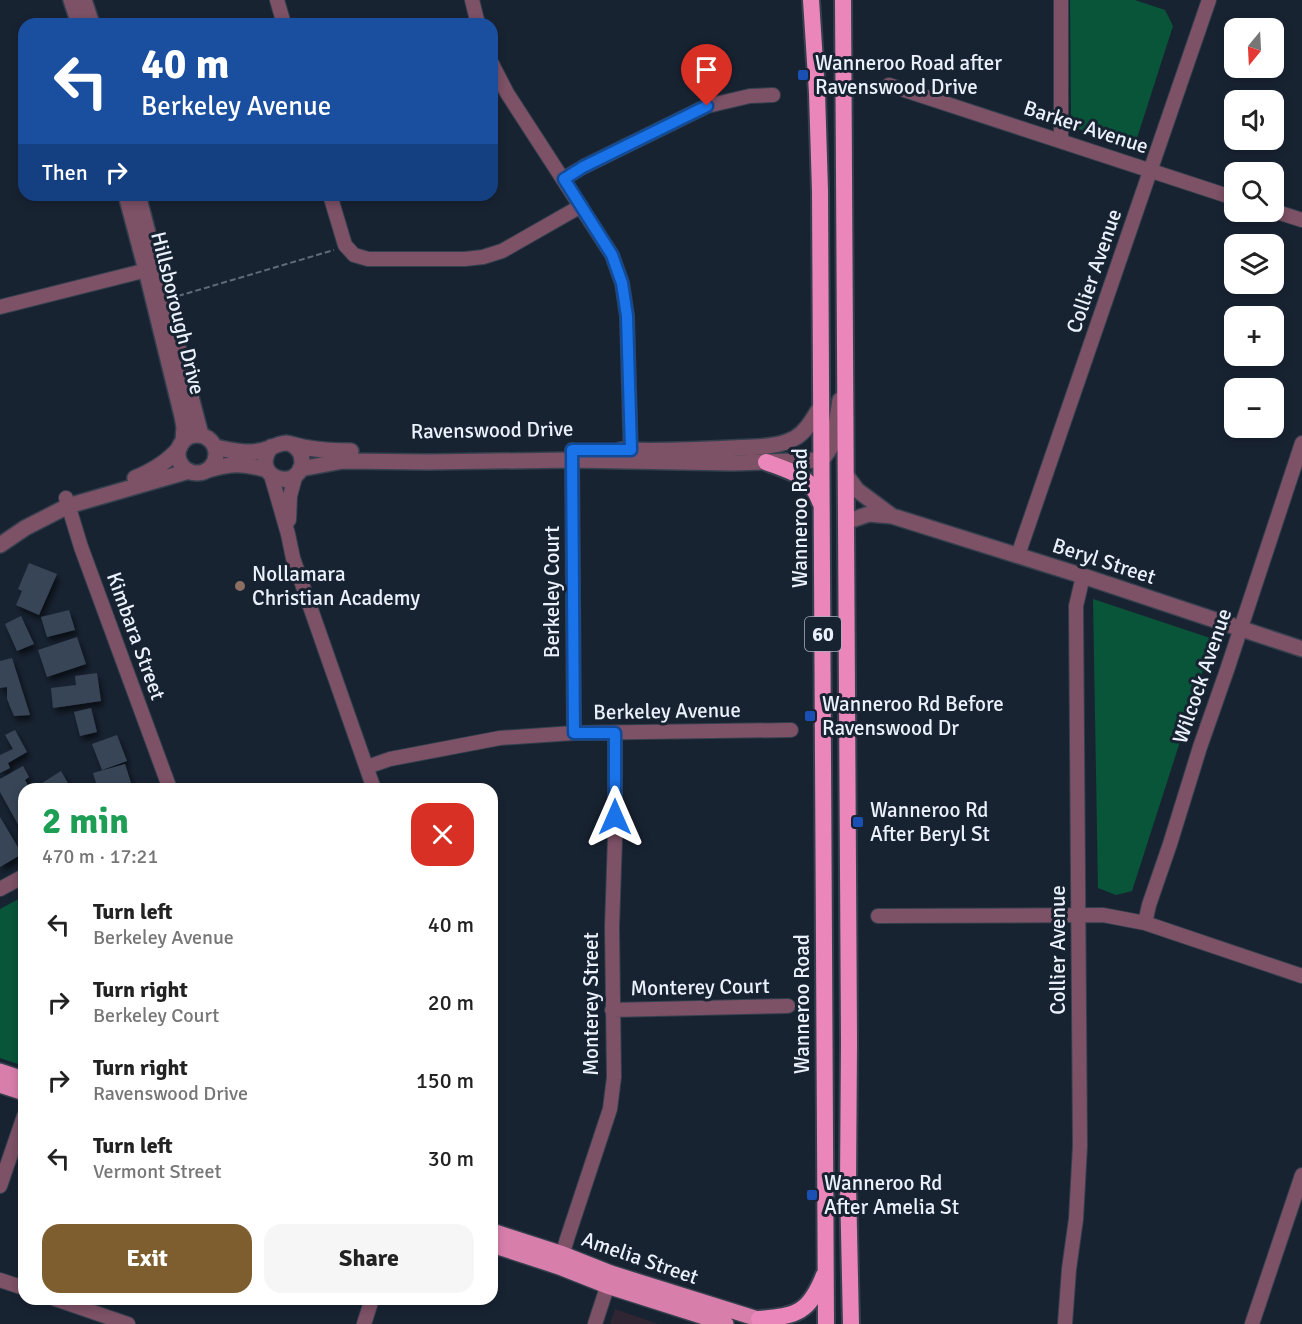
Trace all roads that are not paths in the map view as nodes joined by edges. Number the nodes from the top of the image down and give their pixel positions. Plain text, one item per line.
1 (71, 0) edge
2 (84, 0) edge
3 (277, 0) edge
4 (472, 0) edge
5 (810, 0) edge
6 (843, 0) edge
7 (1061, 0) edge
8 (1204, 1) edge
9 (77, 18) edge
10 (90, 18) edge
11 (282, 18) edge
12 (476, 18) edge
13 (498, 76) edge
14 (890, 86) dead end
15 (773, 95) dead end
16 (1061, 141) junction
17 (1150, 170) junction
18 (564, 179) junction
19 (1224, 195) edge
20 (128, 201) edge
21 (139, 201) edge
22 (332, 201) edge
23 (581, 206) junction
24 (1284, 214) edge
25 (1302, 220) edge
26 (152, 269) junction
27 (0, 307) edge
28 (845, 368) junction
29 (822, 406) junction
30 (201, 435) junction
31 (1302, 443) edge
32 (181, 444) junction
33 (291, 444) junction
34 (215, 447) junction
35 (271, 447) junction
36 (572, 455) junction
37 (631, 455) junction
38 (822, 460) junction
39 (766, 462) junction
40 (208, 470) junction
41 (189, 471) junction
42 (298, 472) junction
43 (269, 473) junction
44 (846, 475) junction
45 (67, 502) junction
46 (823, 507) junction
47 (892, 516) junction
48 (846, 522) junction
49 (0, 533) edge
50 (288, 534) junction
51 (0, 545) edge
52 (1018, 555) junction
53 (1083, 576) junction
54 (1241, 628) junction
55 (1302, 649) edge
56 (791, 730) dead end
57 (574, 733) junction
58 (615, 733) junction
59 (367, 766) junction
60 (168, 783) edge
61 (372, 783) edge
62 (18, 879) edge
63 (0, 889) edge
64 (1079, 915) junction
65 (878, 916) dead end
66 (1145, 923) junction
67 (1302, 976) edge
68 (788, 1006) dead end
69 (612, 1010) junction
70 (0, 1071) edge
71 (18, 1077) edge
72 (0, 1085) edge
73 (18, 1091) edge
74 (18, 1134) edge
75 (1302, 1175) edge
76 (0, 1186) edge
77 (498, 1234) edge
78 (498, 1246) edge
79 (561, 1260) junction
80 (826, 1269) junction
81 (609, 1279) junction
82 (0, 1280) edge
83 (18, 1286) edge
84 (73, 1305) edge
85 (370, 1305) edge
86 (767, 1322) edge
87 (128, 1324) edge
88 (364, 1324) edge
89 (595, 1324) edge
90 (726, 1324) edge
91 (826, 1324) edge
92 (851, 1324) edge
93 (1065, 1324) edge
94 (1252, 1324) edge

1 - 9 street
2 - 10 street
3 - 11 street
4 - 12 street
5 - 29 highway, Wanneroo Road / 60
6 - 28 highway, 60
7 - 16 street
8 - 17 street, Collier Avenue
13 - 18 street
14 - 16 street, Barker Avenue
15 - 18 street
16 - 17 street, Barker Avenue
17 - 19 street, Barker Avenue
17 - 52 street, Collier Avenue
18 - 23 street
20 - 26 street, Hillsborough Drive
21 - 26 street, Hillsborough Drive
22 - 23 street
23 - 37 street
24 - 25 street
26 - 27 street
26 - 30 street, Hillsborough Drive
26 - 32 street, Hillsborough Drive
28 - 38 street
28 - 44 highway, 60
29 - 37 street, Ravenswood Drive
29 - 38 highway, Wanneroo Road / 60
30 - 32 street
30 - 34 street
31 - 54 street, Wilcock Avenue
32 - 41 street
32 - 45 street
33 - 35 street
33 - 36 street, Ravenswood Drive
33 - 42 street
34 - 35 street
34 - 40 street
35 - 43 street
36 - 37 street, Ravenswood Drive
36 - 42 street, Ravenswood Drive
36 - 57 street, Berkeley Court
37 - 39 street, Ravenswood Drive
38 - 39 street, Ravenswood Drive
38 - 46 highway, Wanneroo Road / 60
39 - 46 highway
40 - 41 street
40 - 43 street
41 - 45 street
42 - 43 street
42 - 50 street
43 - 50 street
44 - 47 street, Beryl Street
44 - 48 highway, 60
45 - 49 street
45 - 51 street
45 - 60 street, Kimbara Street
46 - 80 highway, Wanneroo Road / 60
47 - 48 street, Beryl Street
47 - 52 street, Beryl Street
48 - 92 highway, 60
50 - 59 street
52 - 53 street, Beryl Street
53 - 54 street, Beryl Street
53 - 64 street, Collier Avenue
54 - 55 street, Beryl Street
54 - 66 street, Wilcock Avenue
56 - 58 street, Berkeley Avenue
57 - 58 street, Berkeley Avenue
57 - 59 street, Berkeley Avenue
58 - 69 street, Monterey Street
59 - 61 street
62 - 63 street
64 - 65 street
64 - 66 street
64 - 93 street, Collier Avenue
66 - 67 street
68 - 69 street, Monterey Court
69 - 79 street, Monterey Street
70 - 71 main road
72 - 73 main road
74 - 76 street
75 - 94 street
77 - 79 main road, Amelia Street
78 - 79 main road, Amelia Street
79 - 81 main road, Amelia Street
80 - 86 highway
80 - 91 highway, Wanneroo Road / 60
81 - 86 main road, Amelia Street
81 - 89 street
81 - 90 main road, Amelia Street
82 - 83 street
84 - 87 street
85 - 88 street

